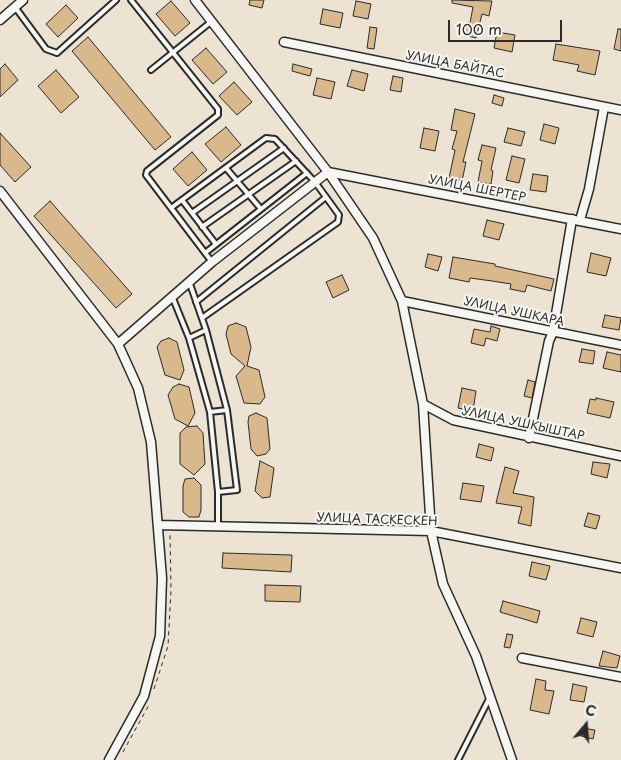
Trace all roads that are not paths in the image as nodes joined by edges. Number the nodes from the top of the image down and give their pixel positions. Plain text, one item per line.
1 (23, 0) edge
2 (116, 0) edge
3 (131, 0) edge
4 (195, 0) edge
5 (15, 7) junction
6 (0, 20) edge
7 (212, 21) junction
8 (284, 42) dead end
9 (172, 52) junction
10 (151, 70) dead end
11 (604, 107) junction
12 (621, 110) edge
13 (284, 148) junction
14 (296, 161) junction
15 (226, 168) junction
16 (328, 172) junction
17 (307, 173) junction
18 (238, 181) junction
19 (315, 182) junction
20 (0, 191) edge
21 (248, 195) junction
22 (326, 197) junction
23 (182, 200) junction
24 (171, 208) junction
25 (261, 209) junction
26 (192, 213) junction
27 (576, 219) junction
28 (202, 227) junction
29 (621, 229) edge
30 (215, 243) junction
31 (205, 253) junction
32 (212, 262) junction
33 (189, 281) junction
34 (172, 296) junction
35 (402, 301) junction
36 (196, 302) junction
37 (202, 318) junction
38 (206, 330) junction
39 (553, 332) junction
40 (189, 338) junction
41 (118, 344) junction
42 (621, 345) edge
43 (423, 404) junction
44 (227, 410) junction
45 (210, 412) junction
46 (529, 438) junction
47 (621, 456) edge
48 (218, 492) junction
49 (158, 525) junction
50 (218, 525) junction
51 (431, 532) junction
52 (621, 568) edge
53 (522, 658) dead end
54 (621, 677) edge
55 (490, 697) junction
56 (109, 760) edge
57 (458, 760) edge
58 (512, 760) edge

1 - 5 street
2 - 5 lane
3 - 9 lane
4 - 7 street
5 - 6 street
7 - 9 lane
7 - 16 street
8 - 11 street, УЛИЦА БАЙТАС
9 - 10 lane
9 - 24 lane
11 - 12 street, УЛИЦА БАЙТАС
11 - 27 street
13 - 14 lane
13 - 15 lane
13 - 18 lane
14 - 17 lane
14 - 21 lane
15 - 18 lane
15 - 23 lane
16 - 19 street
16 - 27 street, УЛИЦА ШЕРТЕР
16 - 35 street
17 - 19 lane
17 - 25 lane
18 - 21 lane
18 - 26 lane
19 - 22 lane
19 - 32 street
20 - 41 street
21 - 25 lane
21 - 28 lane
22 - 36 lane
22 - 37 lane
23 - 24 lane
23 - 26 lane
24 - 31 lane
25 - 30 lane
26 - 28 lane
27 - 29 street, УЛИЦА ШЕРТЕР
27 - 39 street
28 - 30 lane
30 - 31 lane
31 - 32 lane
32 - 33 street
33 - 34 street
33 - 36 lane
34 - 40 lane
34 - 41 street
35 - 39 street, УЛИЦА УШКАРА
35 - 43 street
36 - 37 lane
37 - 38 lane
38 - 40 lane
38 - 44 lane
39 - 42 street, УЛИЦА УШКАРА
39 - 46 street
40 - 45 lane
41 - 49 street
43 - 46 street, УЛИЦА УШКЫШТАР
43 - 51 street
44 - 45 lane
44 - 48 lane
45 - 48 lane
46 - 47 street, УЛИЦА УШКЫШТАР
48 - 50 lane
49 - 50 street, УЛИЦА ТАСКЕСКЕН
49 - 56 street
50 - 51 street, УЛИЦА ТАСКЕСКЕН
51 - 52 street, УЛИЦА ТАСКЕСКЕН
51 - 55 street
53 - 54 street
55 - 57 lane
55 - 58 street

